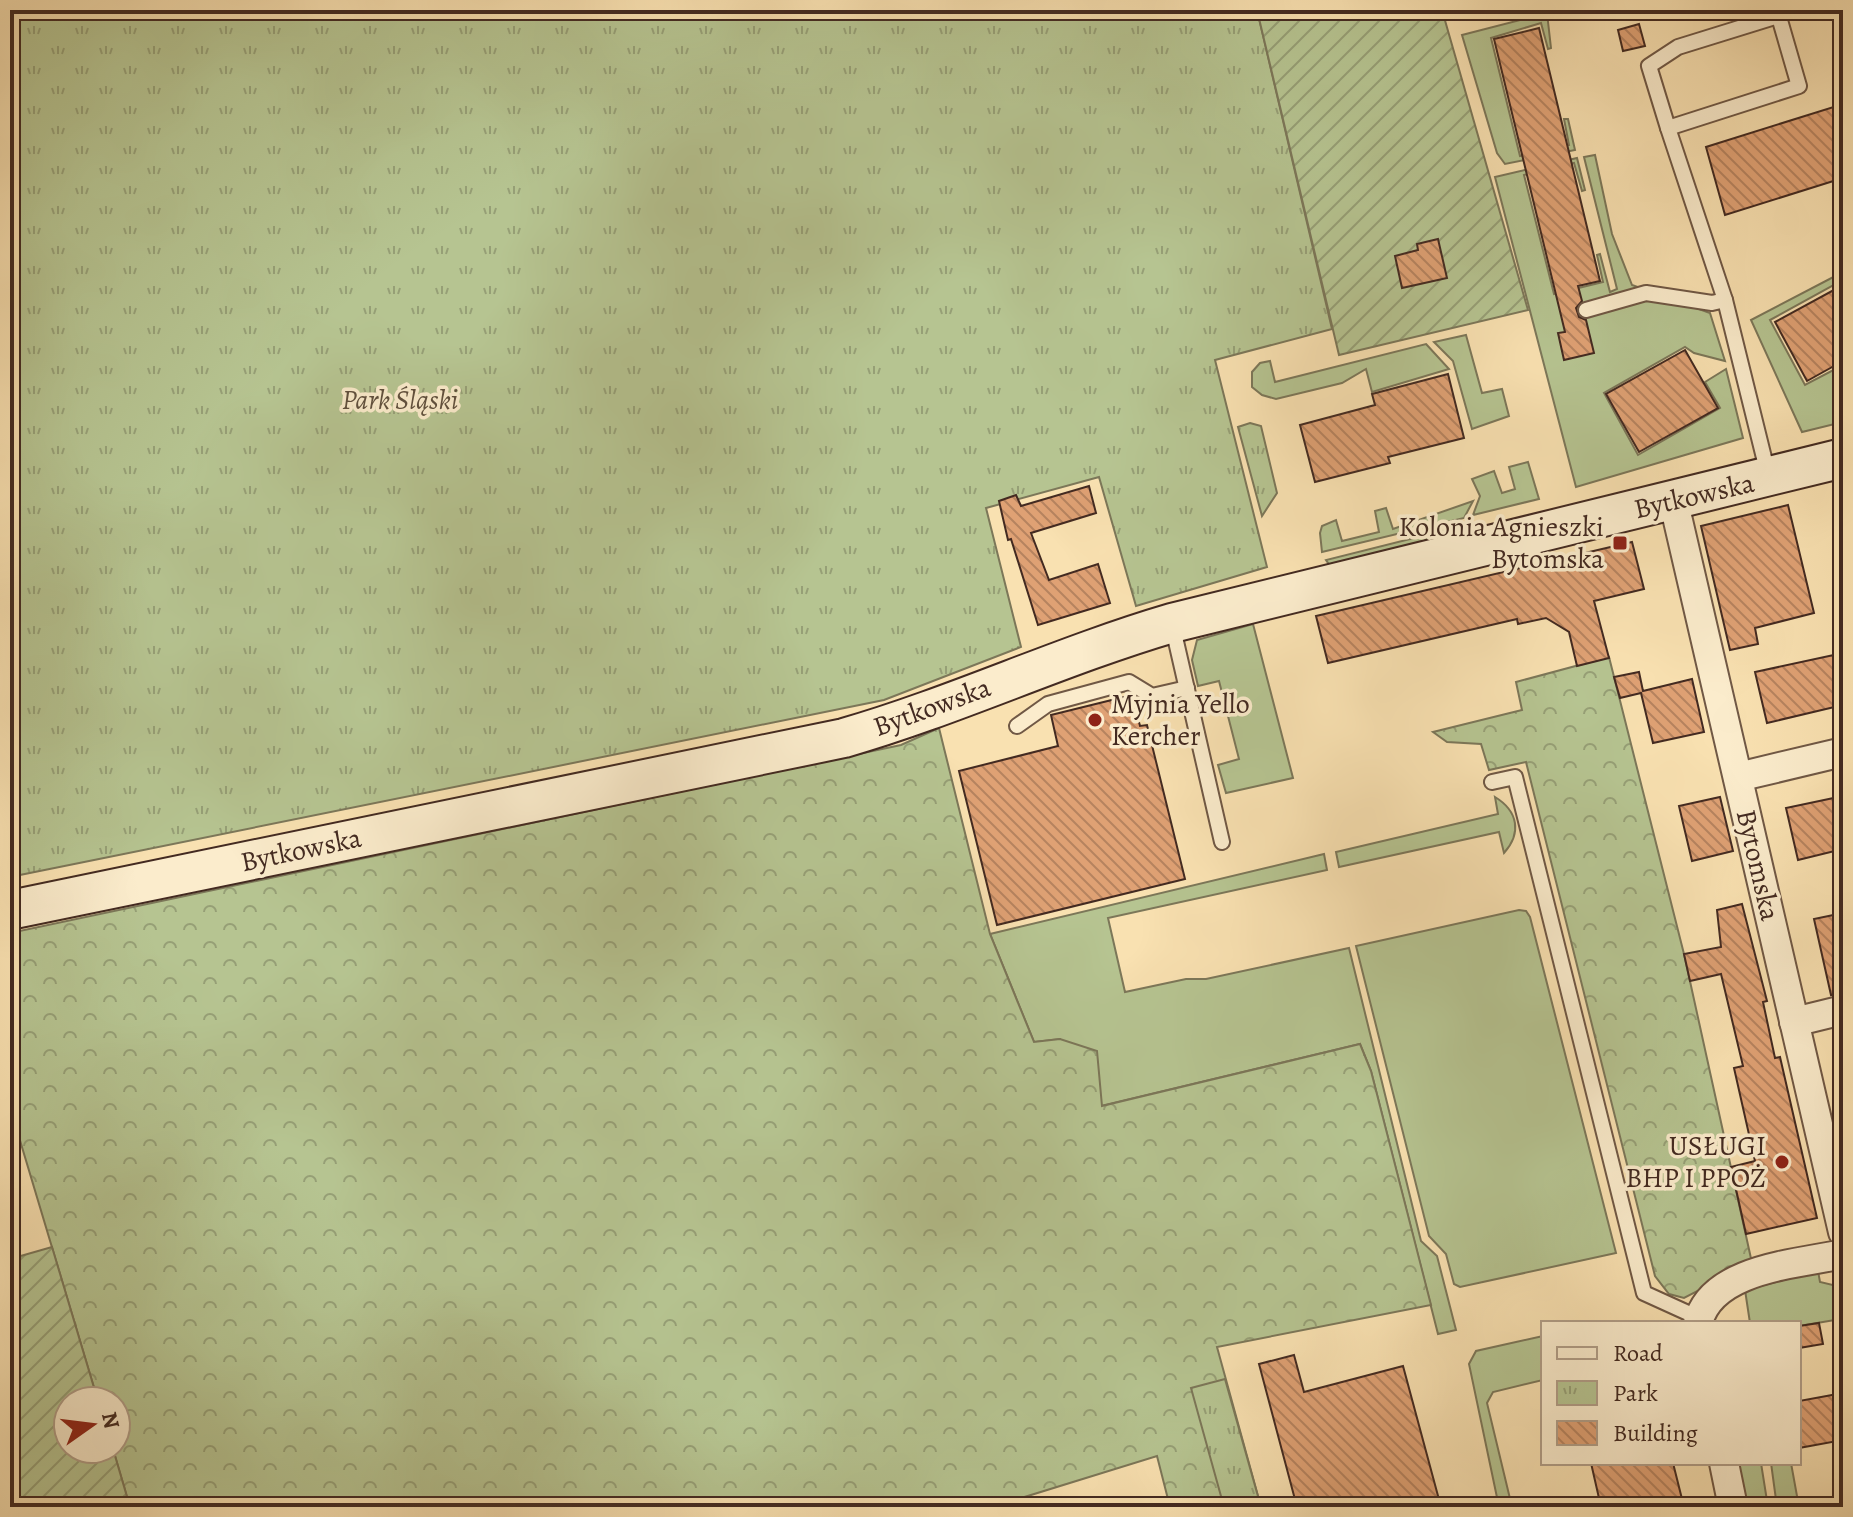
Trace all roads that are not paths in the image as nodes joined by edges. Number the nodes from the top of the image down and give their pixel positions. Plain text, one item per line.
1 (1778, 13) edge
2 (1668, 128) junction
3 (1725, 300) junction
4 (1586, 310) dead end
5 (1843, 458) edge
6 (1769, 479) junction
7 (1673, 499) junction
8 (1172, 623) junction
9 (1187, 688) junction
10 (1017, 726) dead end
11 (1843, 752) edge
12 (1738, 777) junction
13 (1492, 782) dead end
14 (1222, 842) dead end
15 (10, 910) edge
16 (1843, 1010) edge
17 (1794, 1022) junction
18 (1843, 1232) edge
19 (1843, 1254) edge
20 (1698, 1320) edge
21 (1724, 1465) edge
22 (1733, 1507) edge

1 - 2 lane
1 - 2 lane
2 - 3 lane
3 - 4 lane
3 - 6 lane
5 - 6 street, Bytkowska
6 - 7 street, Bytkowska
7 - 8 street, Bytkowska
7 - 12 street, Bytomska
8 - 9 lane
8 - 15 street, Bytkowska
9 - 10 lane
9 - 14 lane
11 - 12 street
12 - 17 street, Bytomska
13 - 20 lane
16 - 17 street
17 - 18 street, Bytomska
19 - 20 street
21 - 22 street

